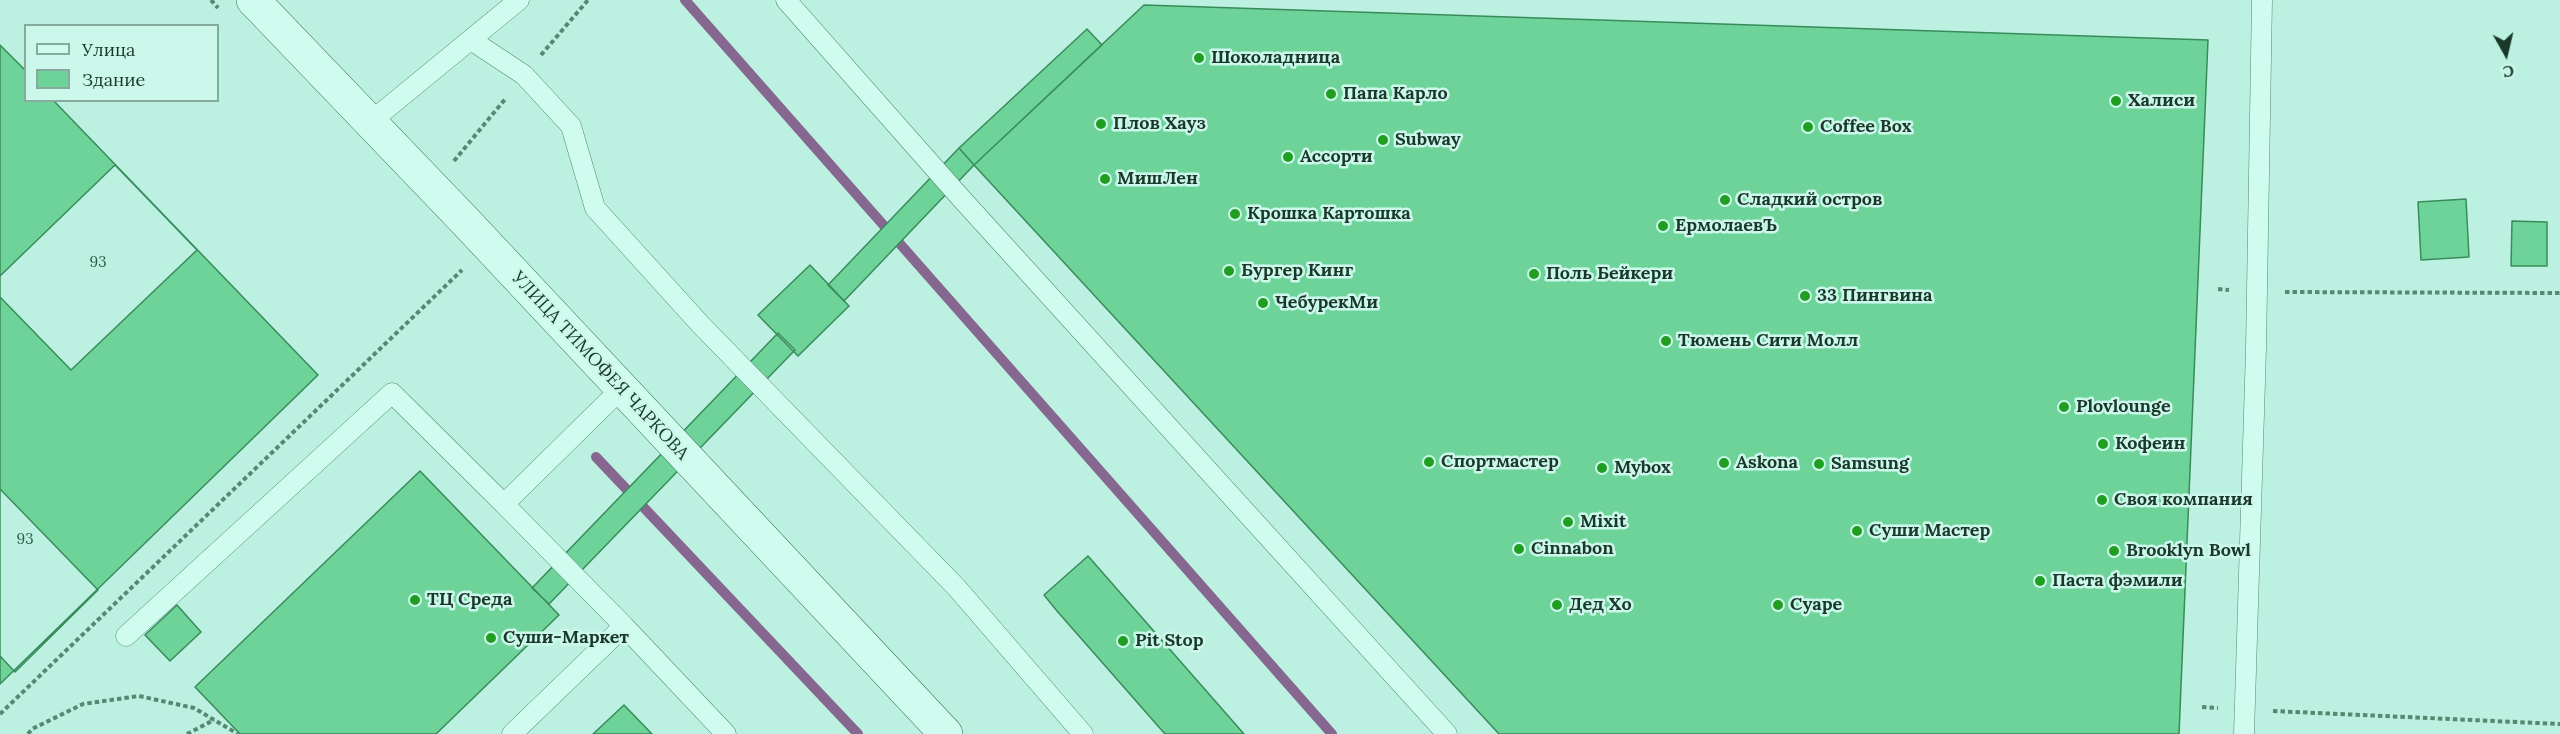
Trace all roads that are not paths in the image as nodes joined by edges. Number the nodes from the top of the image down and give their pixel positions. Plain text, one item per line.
1 (253, 0) edge
2 (519, 0) edge
3 (786, 0) edge
4 (2262, 0) edge
5 (471, 40) junction
6 (369, 123) junction
7 (621, 389) junction
8 (504, 504) junction
9 (624, 626) junction
10 (126, 636) dead end
11 (512, 734) edge
12 (726, 734) edge
13 (946, 734) edge
14 (1083, 734) edge
15 (1447, 734) edge
16 (2244, 734) edge

1 - 6 main road, УЛИЦА ТИМОФЕЯ ЧАРКОВА
2 - 5 lane
3 - 15 lane
4 - 16 lane
5 - 6 lane
5 - 14 lane
6 - 7 main road, УЛИЦА ТИМОФЕЯ ЧАРКОВА
7 - 8 lane
7 - 13 main road, УЛИЦА ТИМОФЕЯ ЧАРКОВА
8 - 9 lane
8 - 10 lane
9 - 11 lane
9 - 12 lane

